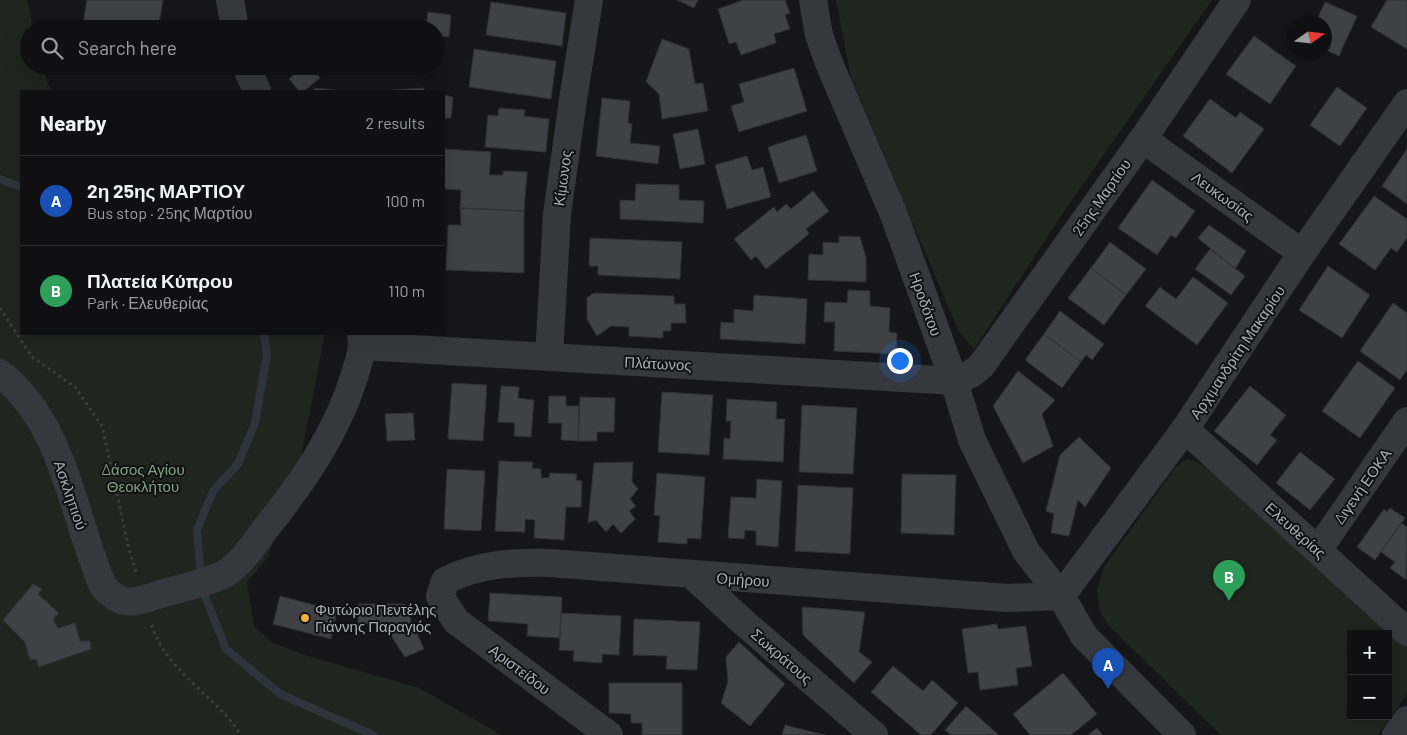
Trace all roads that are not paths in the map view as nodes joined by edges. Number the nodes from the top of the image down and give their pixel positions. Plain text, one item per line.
1 (230, 0) edge
2 (589, 0) edge
3 (813, 0) edge
4 (1236, 0) edge
5 (233, 20) edge
6 (250, 75) edge
7 (256, 90) edge
8 (1407, 103) edge
9 (1143, 139) junction
10 (1302, 253) junction
11 (362, 340) edge
12 (549, 357) junction
13 (0, 373) edge
14 (954, 381) junction
15 (1407, 422) edge
16 (1185, 429) junction
17 (1318, 550) junction
18 (692, 575) junction
19 (440, 596) joint
20 (1061, 596) junction
21 (1407, 632) edge
22 (1407, 720) edge
23 (609, 735) edge
24 (874, 735) edge
25 (1182, 735) edge
26 (1396, 735) edge

1 - 5 street
2 - 12 street, Κίμωνος
3 - 14 street, Ηροδότου
4 - 9 street, 25ης Μαρτίου
6 - 7 street
8 - 10 street, Αρχιμανδρίτη Μακαρίου
9 - 10 street, Λευκωσίας
9 - 14 street, 25ης Μαρτίου
10 - 16 street, Αρχιμανδρίτη Μακαρίου
11 - 12 street, Πλάτωνος
11 - 13 street, Ασκληπιού
12 - 14 street, Πλάτωνος
14 - 20 street, Ηροδότου
15 - 17 street, Διγενή ΕΟΚΑ
16 - 17 street, Ελευθερίας
16 - 20 street, Αρχιμανδρίτη Μακαρίου
17 - 21 street, Ελευθερίας
18 - 19 street, Ομήρου
18 - 20 street, Ομήρου
18 - 24 street, Σωκράτους
19 - 23 street, Αριστείδου
20 - 25 street
22 - 26 street

